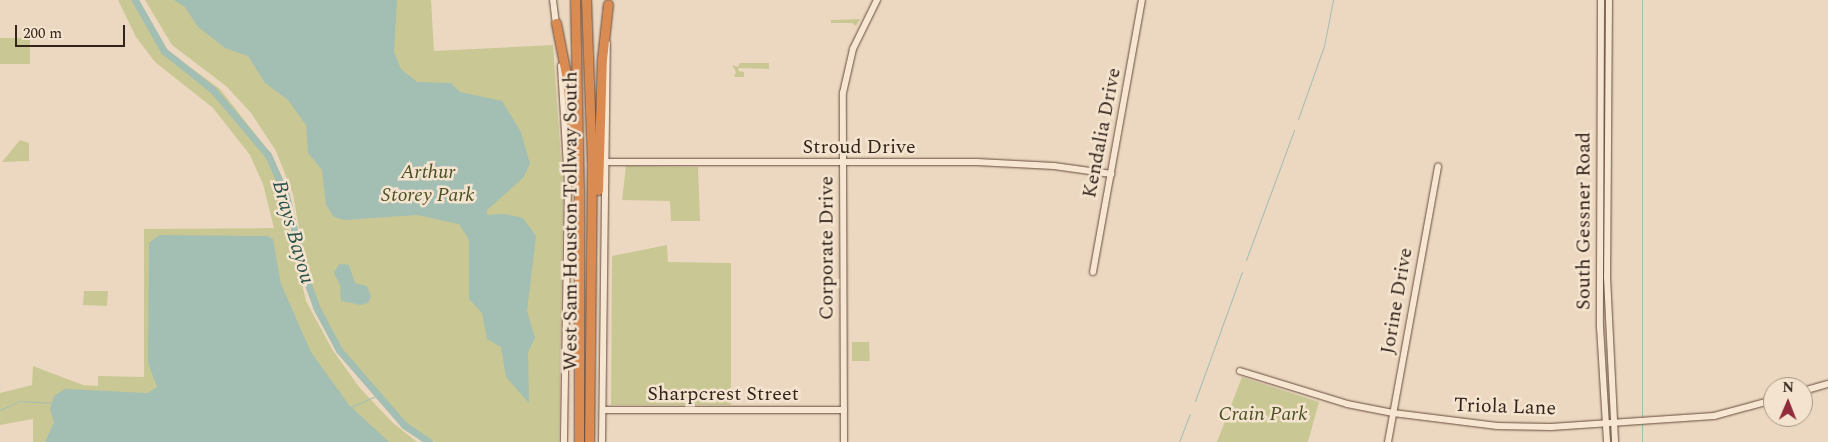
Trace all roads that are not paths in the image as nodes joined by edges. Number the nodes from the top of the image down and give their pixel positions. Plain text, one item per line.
1 (553, 0) edge
2 (575, 0) edge
3 (586, 0) edge
4 (876, 0) edge
5 (1142, 0) edge
6 (1602, 0) edge
7 (1609, 0) edge
8 (608, 2) edge
9 (556, 24) junction
10 (1601, 53) junction
11 (1609, 53) junction
12 (606, 162) junction
13 (843, 163) junction
14 (1438, 167) dead end
15 (1111, 174) junction
16 (579, 189) junction
17 (592, 236) junction
18 (1093, 272) dead end
19 (1601, 350) junction
20 (1608, 350) junction
21 (1240, 371) dead end
22 (1828, 384) edge
23 (1813, 388) edge
24 (1763, 403) edge
25 (603, 410) junction
26 (844, 410) junction
27 (1394, 413) junction
28 (1605, 422) junction
29 (1612, 422) junction
30 (564, 442) edge
31 (578, 442) edge
32 (589, 442) edge
33 (602, 442) edge
34 (844, 442) edge
35 (1388, 442) edge
36 (1607, 442) edge
37 (1614, 442) edge

1 - 9 street
2 - 16 highway, West Sam Houston Tollway South
3 - 17 highway, West Sam Houston Tollway South
4 - 13 street, Corporate Drive
5 - 15 street, Kendalia Drive
6 - 10 street, South Gessner Road
7 - 11 street, South Gessner Road
8 - 12 street
8 - 17 highway
9 - 16 highway
9 - 30 street
10 - 11 street
10 - 19 street, South Gessner Road
11 - 20 street, South Gessner Road
12 - 13 street, Stroud Drive
12 - 25 street
13 - 15 street, Stroud Drive
13 - 26 street, Corporate Drive
14 - 27 street, Jorine Drive
15 - 18 street, Kendalia Drive
16 - 31 highway, West Sam Houston Tollway South
17 - 32 highway, West Sam Houston Tollway South
19 - 20 street
19 - 28 street, South Gessner Road
20 - 29 street, South Gessner Road
21 - 27 street, Triola Lane
22 - 23 street
24 - 29 street, Triola Lane
25 - 26 street, Sharpcrest Street
25 - 33 street
26 - 34 street, Corporate Drive
27 - 28 street, Triola Lane
27 - 35 street, Jorine Drive
28 - 29 street, Triola Lane
28 - 36 street, South Gessner Road
29 - 37 street, South Gessner Road

